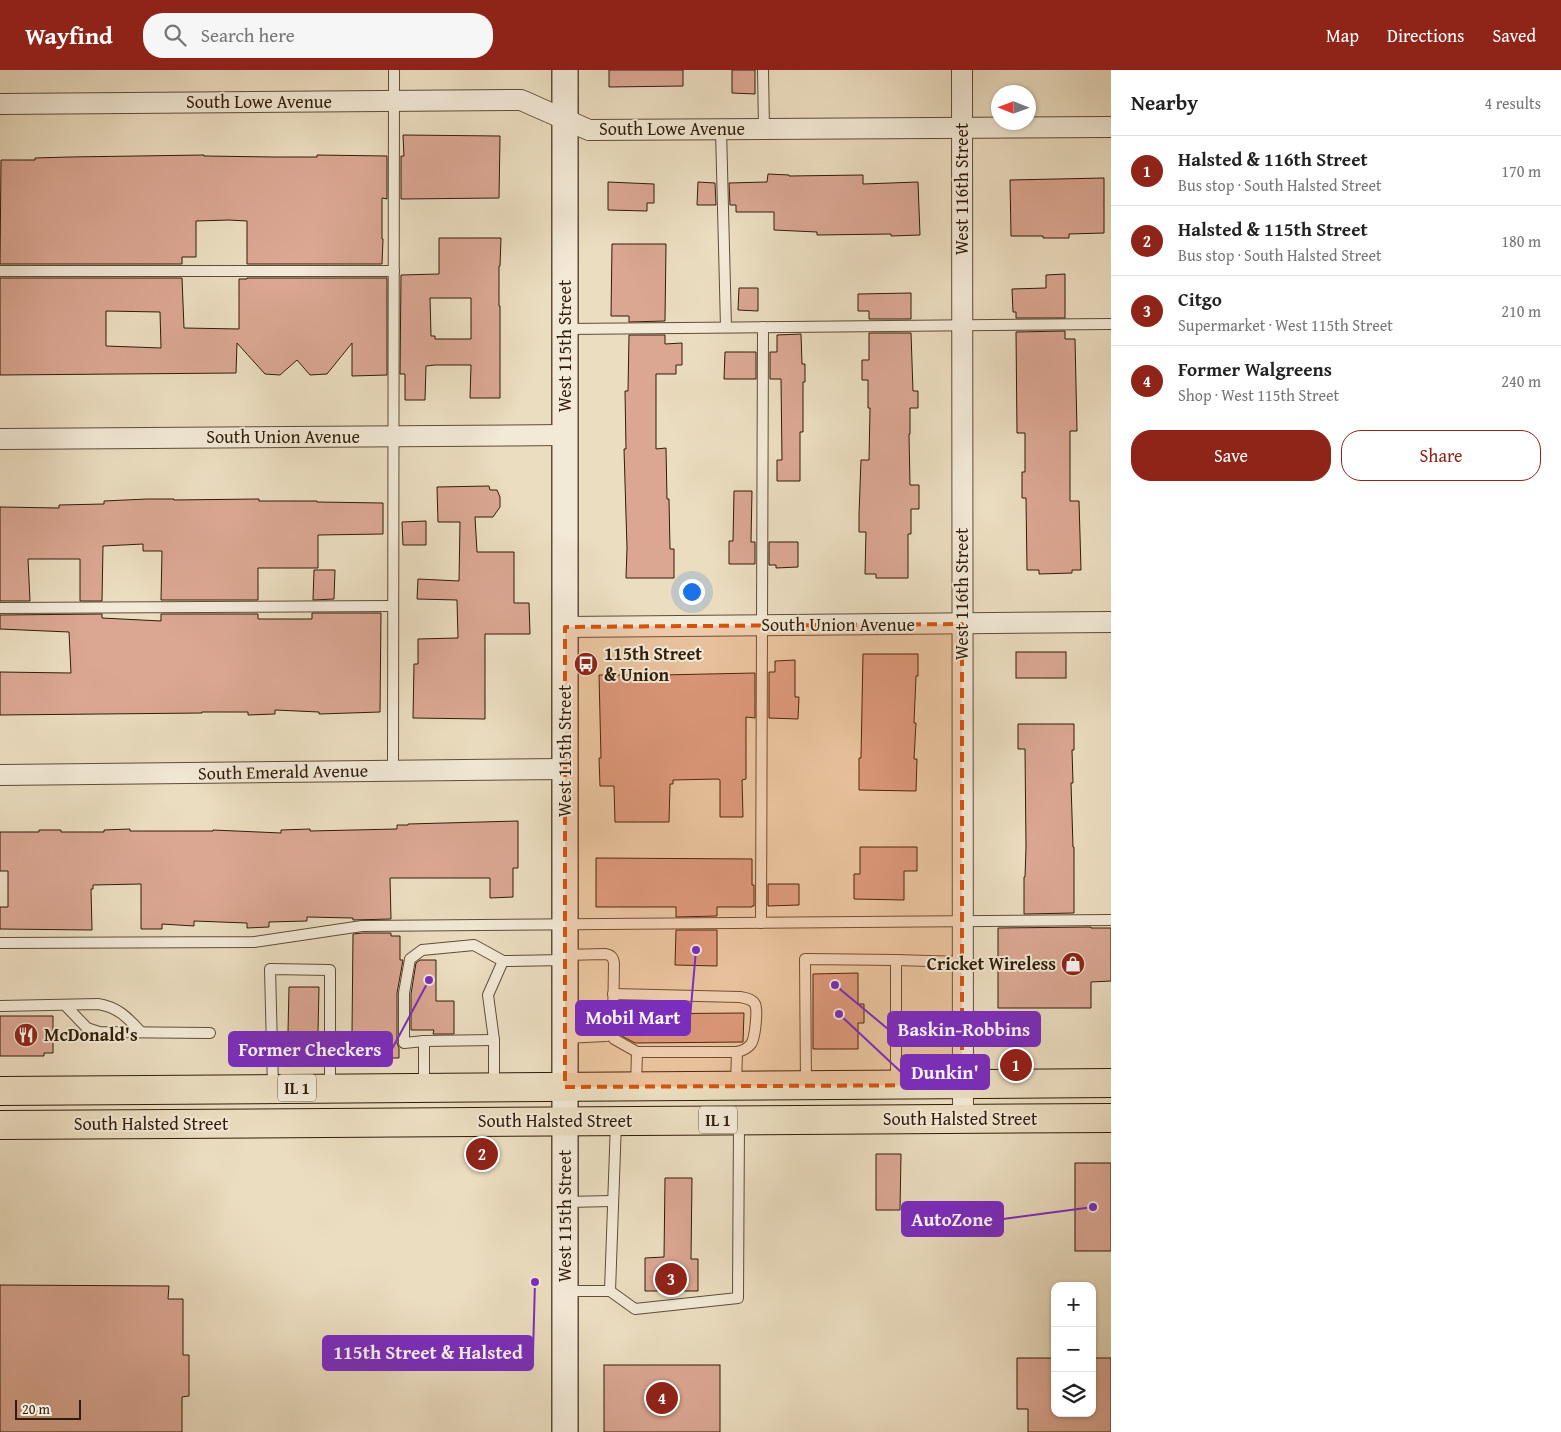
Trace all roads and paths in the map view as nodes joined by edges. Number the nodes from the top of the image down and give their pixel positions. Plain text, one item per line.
1 (394, 70) edge
2 (565, 70) edge
3 (763, 70) edge
4 (962, 70) edge
5 (394, 101) junction
6 (0, 104) edge
7 (565, 119) junction
8 (1111, 126) edge
9 (962, 128) junction
10 (721, 129) junction
11 (764, 129) junction
12 (394, 270) junction
13 (0, 271) edge
14 (1111, 324) edge
15 (962, 325) junction
16 (726, 327) junction
17 (763, 327) junction
18 (565, 329) junction
19 (565, 435) junction
20 (393, 436) junction
21 (0, 439) edge
22 (393, 606) junction
23 (0, 608) edge
24 (1111, 622) edge
25 (962, 624) junction
26 (762, 625) junction
27 (565, 627) junction
28 (565, 769) junction
29 (392, 771) junction
30 (0, 776) edge
31 (1111, 920) edge
32 (962, 921) junction
33 (761, 923) junction
34 (565, 925) junction
35 (0, 944) edge
36 (565, 958) junction
37 (896, 960) junction
38 (504, 961) junction
39 (962, 962) junction
40 (614, 994) junction
41 (65, 1005) junction
42 (0, 1006) edge
43 (141, 1032) junction
44 (210, 1033) dead end
45 (611, 1034) junction
46 (565, 1038) junction
47 (494, 1040) junction
48 (424, 1041) junction
49 (636, 1052) junction
50 (737, 1052) junction
51 (1111, 1083) edge
52 (962, 1084) junction
53 (896, 1085) junction
54 (736, 1086) junction
55 (806, 1086) junction
56 (494, 1087) junction
57 (565, 1087) junction
58 (636, 1087) junction
59 (274, 1088) junction
60 (330, 1088) junction
61 (424, 1088) junction
62 (0, 1091) edge
63 (1111, 1118) edge
64 (963, 1119) junction
65 (739, 1120) junction
66 (565, 1121) junction
67 (616, 1121) junction
68 (0, 1125) edge
69 (612, 1201) junction
70 (565, 1202) junction
71 (565, 1291) junction
72 (610, 1291) junction
73 (565, 1432) edge

1 - 5 lane
2 - 7 street, West 115th Street
3 - 11 lane
4 - 9 street, West 116th Street
5 - 6 street, South Lowe Avenue
5 - 7 street, South Lowe Avenue
5 - 12 lane
7 - 10 street, South Lowe Avenue
7 - 18 street, West 115th Street
8 - 9 street, South Lowe Avenue
9 - 11 street, South Lowe Avenue
9 - 15 street, West 116th Street
10 - 11 street, South Lowe Avenue
10 - 16 lane
12 - 13 lane
12 - 20 lane
14 - 15 lane
15 - 17 lane
15 - 25 street, West 116th Street
16 - 17 lane
16 - 18 lane
17 - 26 lane
18 - 19 street, West 115th Street
19 - 20 street, South Union Avenue
19 - 27 street, West 115th Street
20 - 21 street, South Union Avenue
20 - 22 lane
22 - 23 lane
22 - 29 lane
24 - 25 street, South Union Avenue
25 - 26 street, South Union Avenue
25 - 32 street, West 116th Street
26 - 27 street, South Union Avenue
26 - 33 lane
27 - 28 street, West 115th Street
28 - 29 street, South Emerald Avenue
28 - 34 street, West 115th Street
29 - 30 street, South Emerald Avenue
31 - 32 lane
32 - 33 lane
32 - 39 street, West 116th Street
33 - 34 lane
34 - 35 lane
34 - 36 street, West 115th Street
36 - 38 lane
36 - 40 lane
36 - 46 street, West 115th Street
37 - 39 lane
37 - 53 lane
37 - 55 lane
38 - 47 lane
38 - 48 lane
39 - 52 street, West 116th Street
40 - 45 lane
40 - 50 lane
41 - 42 lane
41 - 43 lane
41 - 43 lane
43 - 44 lane
45 - 46 lane
45 - 49 lane
46 - 57 street, West 115th Street
47 - 48 lane
47 - 56 lane
48 - 61 lane
49 - 50 lane
49 - 58 lane
50 - 54 lane
51 - 52 main road, South Halsted Street / IL 1
52 - 53 main road, South Halsted Street / IL 1
52 - 64 street, West 116th Street
53 - 55 main road, South Halsted Street / IL 1
54 - 55 main road, South Halsted Street / IL 1
54 - 58 main road, South Halsted Street / IL 1
56 - 57 main road, South Halsted Street / IL 1
56 - 61 main road, South Halsted Street / IL 1
57 - 58 main road, South Halsted Street / IL 1
57 - 66 street, West 115th Street
59 - 60 main road, South Halsted Street / IL 1
59 - 60 lane
59 - 62 main road, South Halsted Street / IL 1
60 - 61 main road, South Halsted Street / IL 1
63 - 64 main road, South Halsted Street / IL 1
64 - 65 main road, South Halsted Street / IL 1
65 - 67 main road, South Halsted Street / IL 1
65 - 72 lane
66 - 67 main road, South Halsted Street / IL 1
66 - 68 main road, South Halsted Street / IL 1
66 - 70 street, West 115th Street
67 - 69 lane
69 - 70 lane
69 - 72 lane
70 - 71 street, West 115th Street
71 - 72 lane
71 - 73 street, West 115th Street

